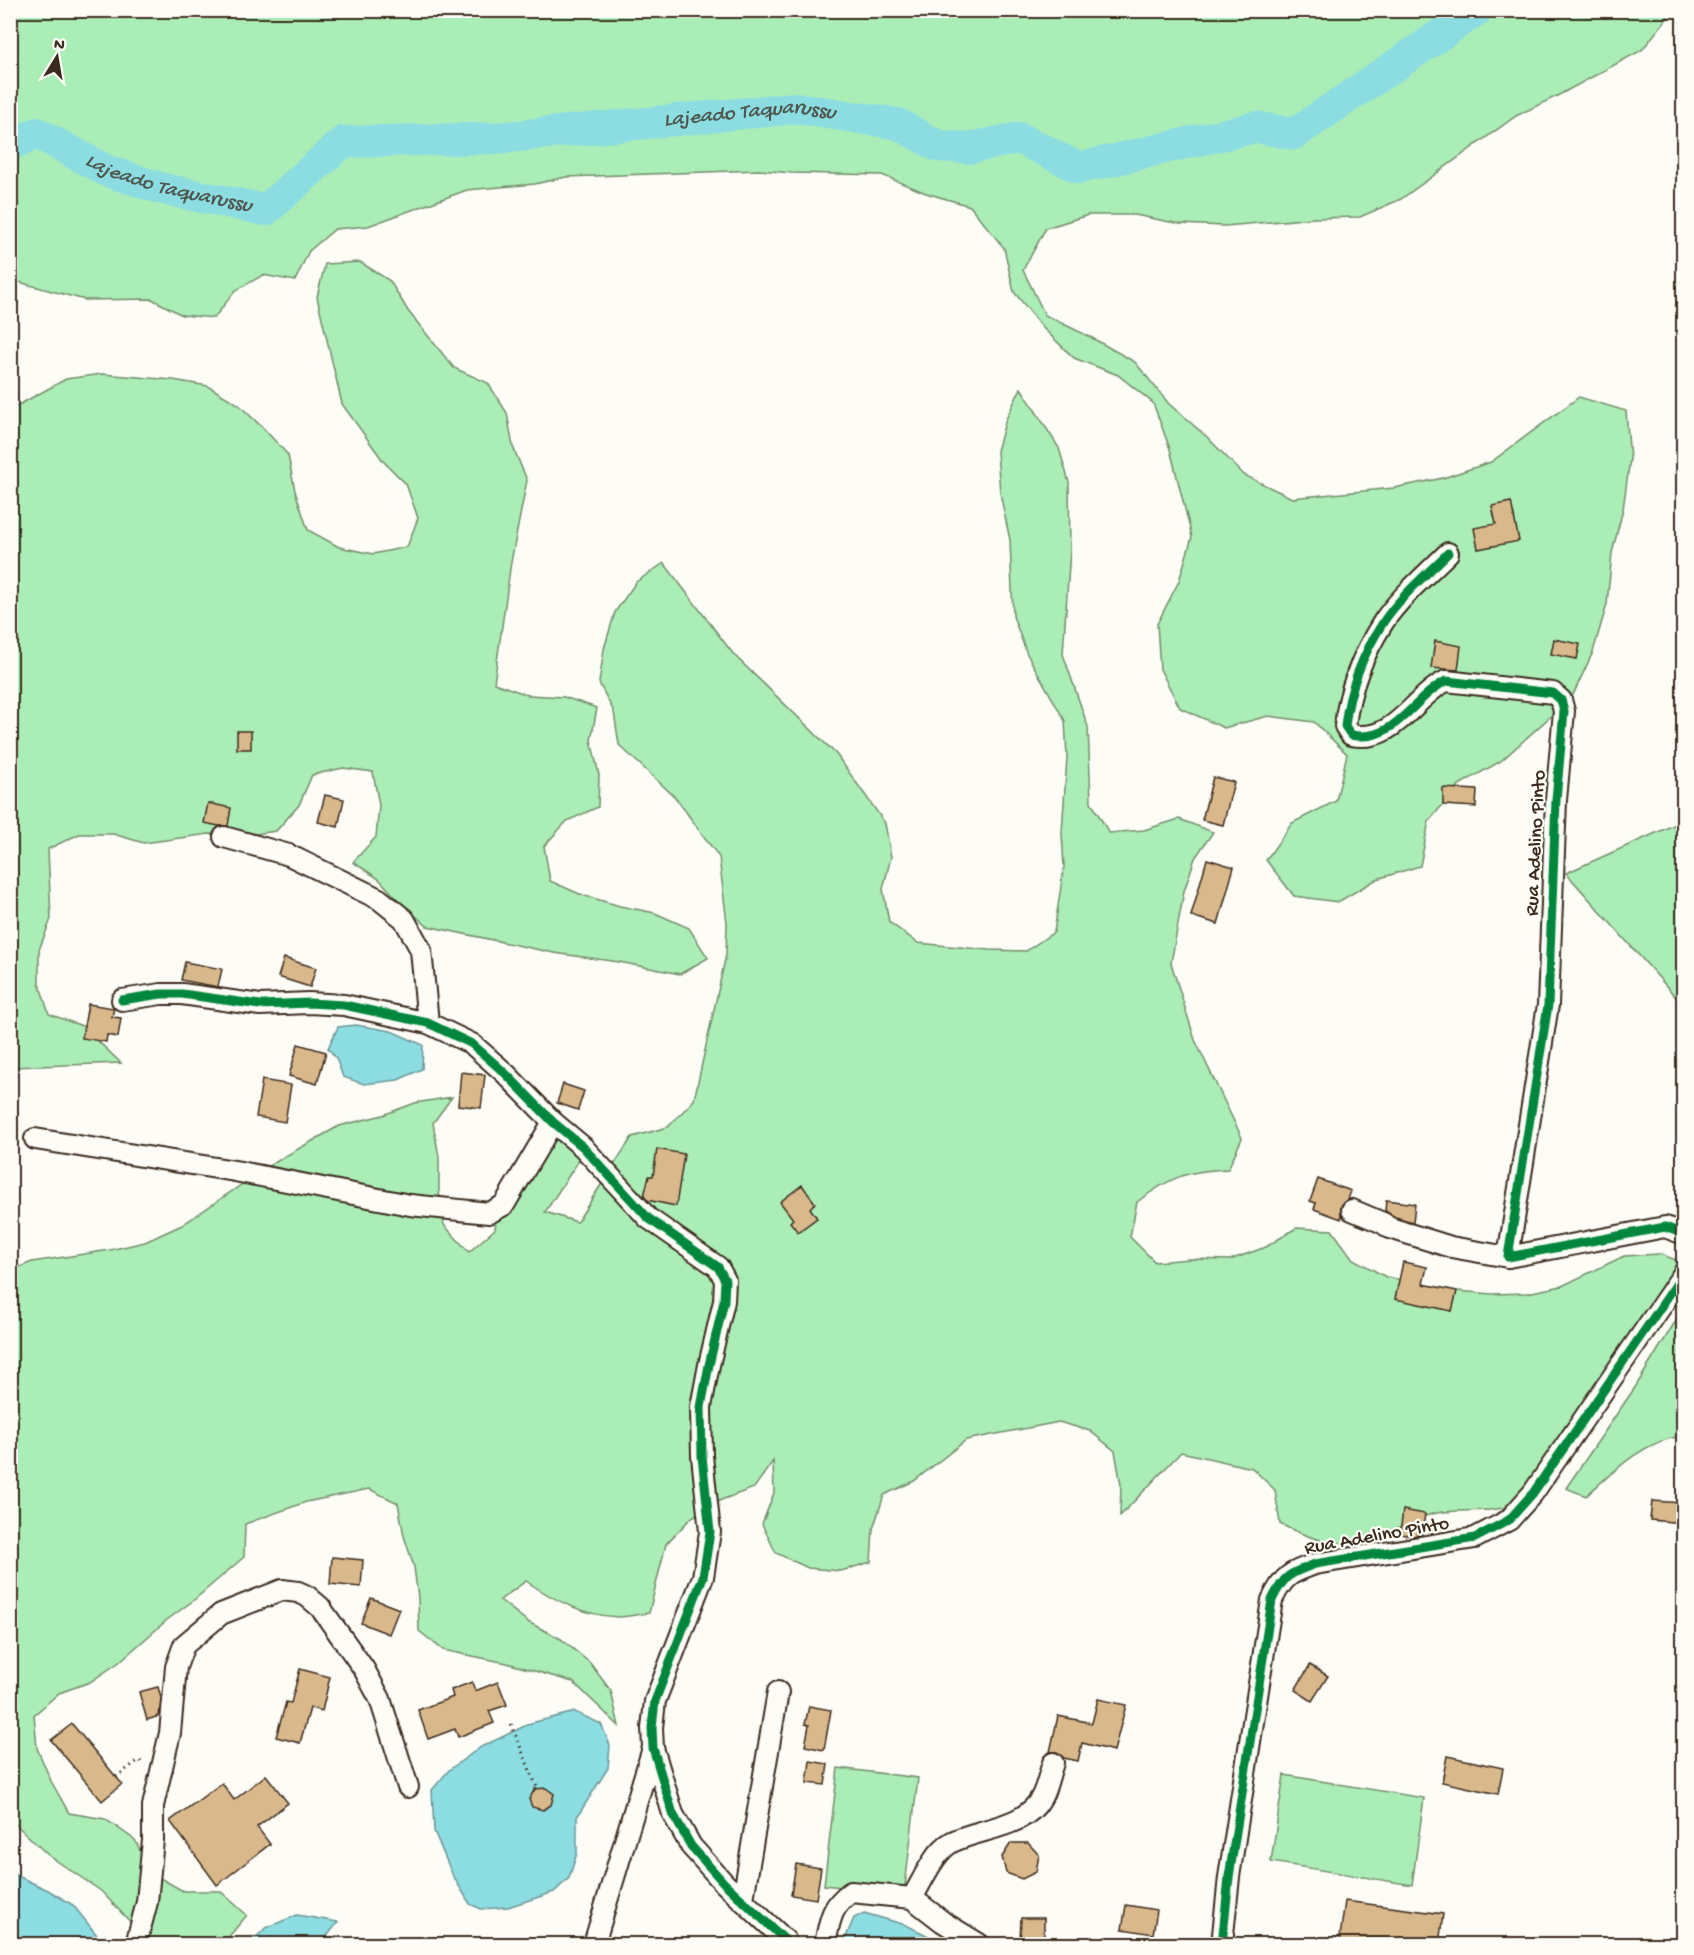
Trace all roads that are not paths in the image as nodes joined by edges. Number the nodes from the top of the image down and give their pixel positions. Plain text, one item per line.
1 (1448, 553) dead end
2 (224, 837) dead end
3 (122, 1000) dead end
4 (428, 1023) junction
5 (553, 1122) junction
6 (35, 1138) dead end
7 (1352, 1210) dead end
8 (1683, 1234) edge
9 (1509, 1257) junction
10 (1683, 1274) edge
11 (778, 1692) dead end
12 (653, 1748) junction
13 (1053, 1763) dead end
14 (408, 1787) dead end
15 (912, 1898) junction
16 (743, 1899) junction
17 (136, 1944) edge
18 (594, 1944) edge
19 (786, 1944) edge
20 (825, 1944) edge
21 (979, 1944) edge
22 (1222, 1944) edge

1 - 9 street, Rua Adelino Pinto
2 - 4 street
3 - 4 street
4 - 5 street
5 - 6 street
5 - 12 street
7 - 9 street
8 - 9 street
10 - 22 street, Rua Adelino Pinto
11 - 16 street
12 - 16 street
12 - 18 street
13 - 15 street
14 - 17 street
15 - 20 street
15 - 21 street
16 - 19 street

